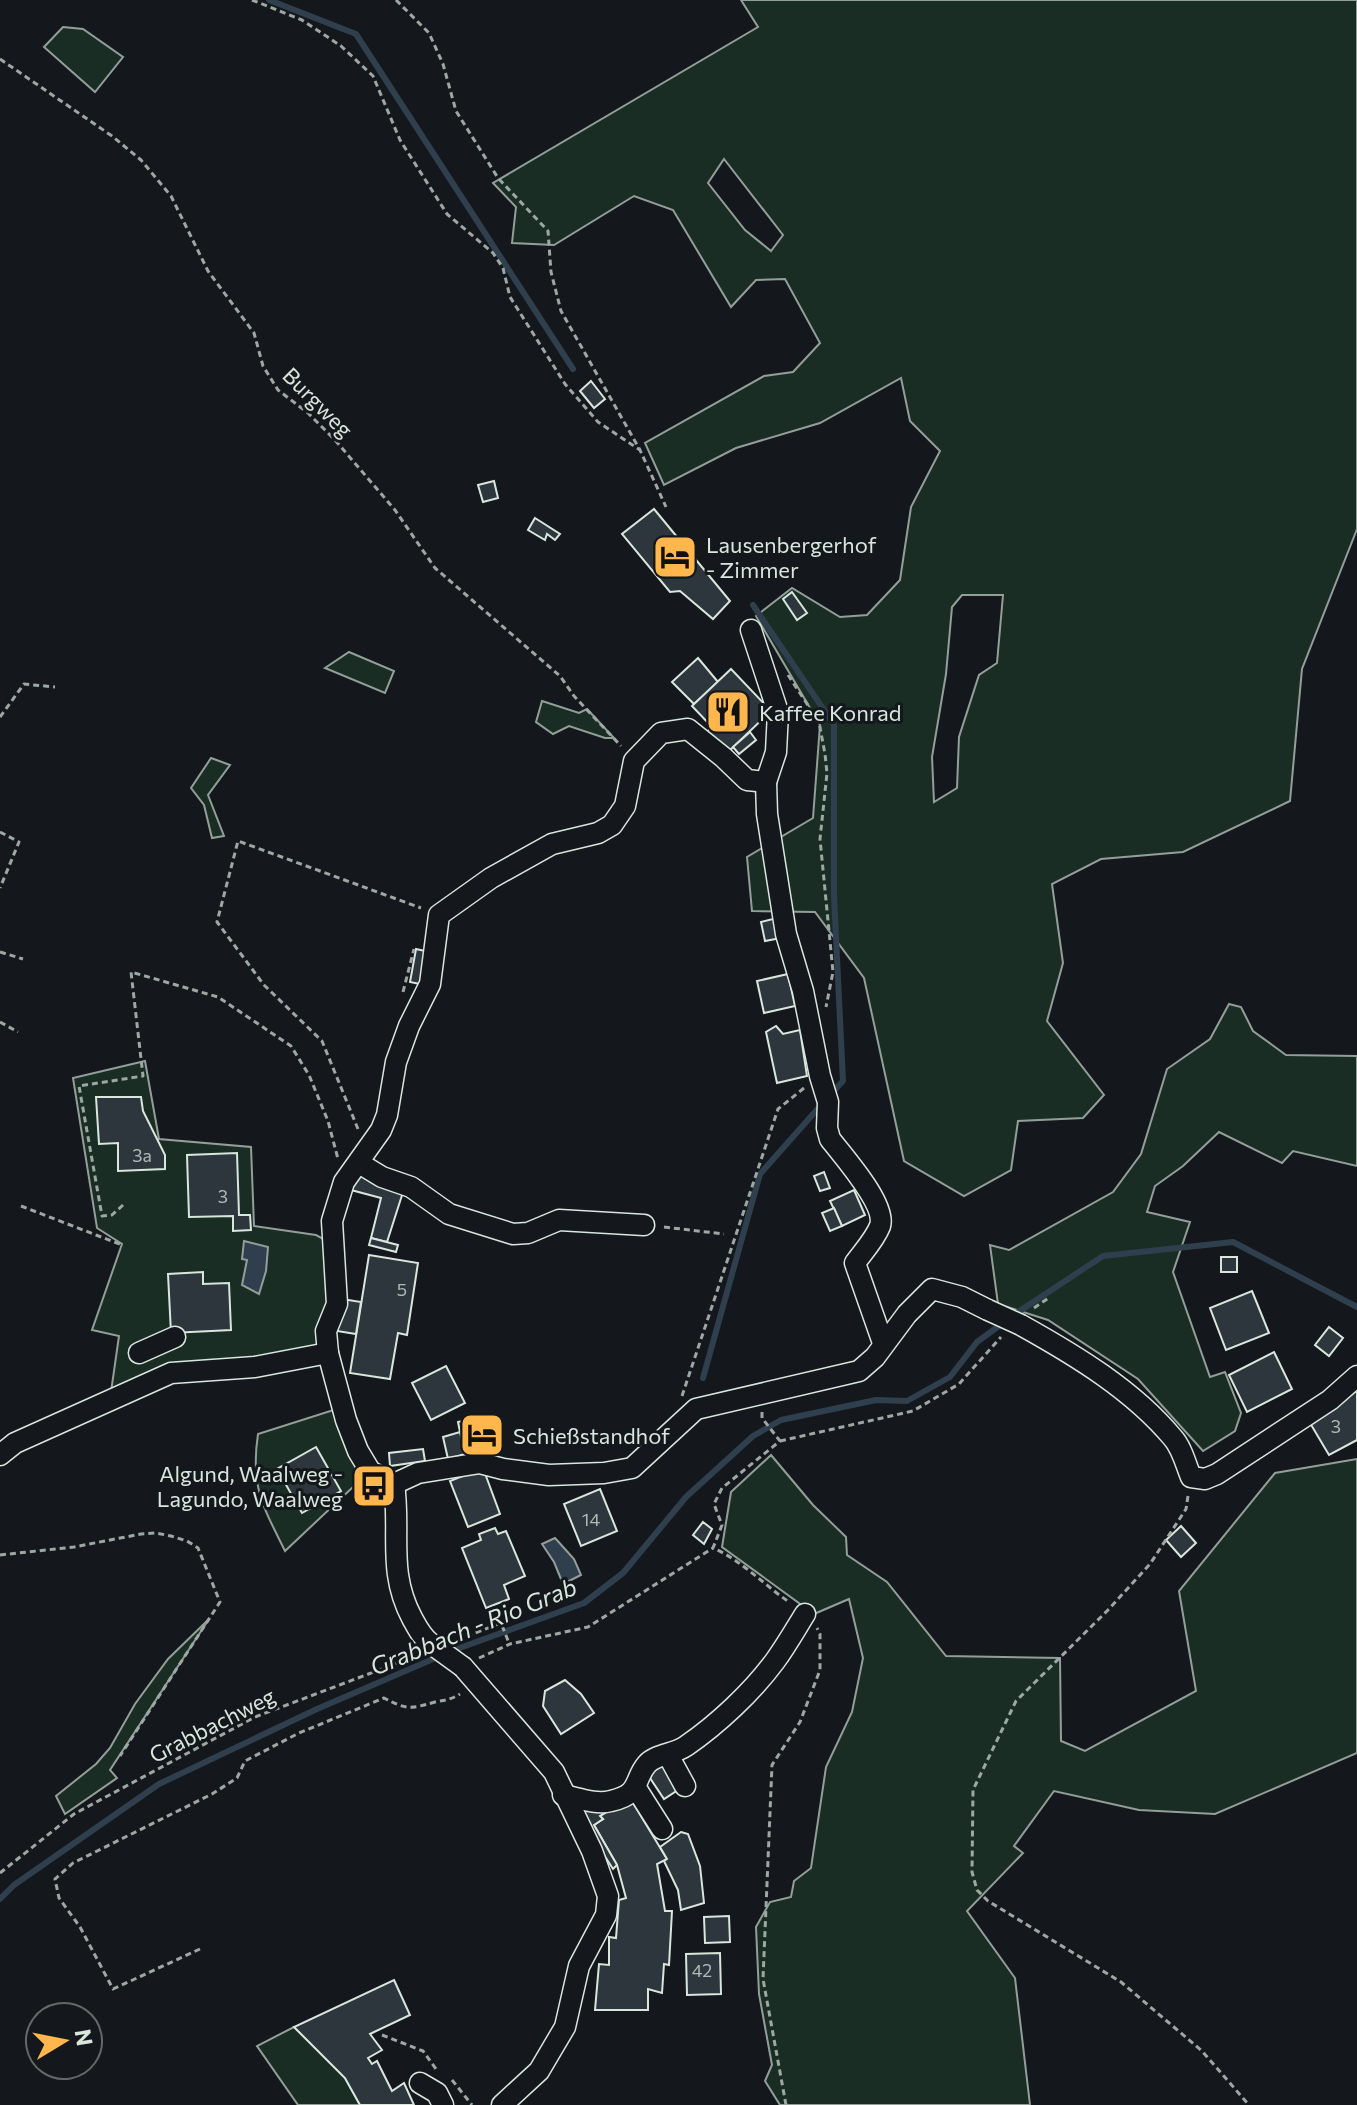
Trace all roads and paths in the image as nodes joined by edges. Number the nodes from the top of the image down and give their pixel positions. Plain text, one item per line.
1 (252, 0) edge
2 (396, 0) edge
3 (0, 59) edge
4 (640, 450) junction
5 (666, 507) dead end
6 (751, 630) dead end
7 (785, 671) dead end
8 (55, 687) dead end
9 (2, 711) edge
10 (0, 717) edge
11 (634, 761) junction
12 (766, 782) junction
13 (0, 832) edge
14 (0, 888) edge
15 (423, 909) dead end
16 (417, 936) dead end
17 (0, 952) edge
18 (23, 959) dead end
19 (403, 993) dead end
20 (825, 1015) dead end
21 (0, 1022) edge
22 (18, 1032) dead end
23 (820, 1076) junction
24 (362, 1157) junction
25 (344, 1182) junction
26 (123, 1205) dead end
27 (21, 1206) dead end
28 (644, 1225) joint
29 (724, 1234) dead end
30 (122, 1245) dead end
31 (1050, 1297) dead end
32 (1019, 1322) junction
33 (175, 1337) dead end
34 (883, 1343) junction
35 (139, 1353) dead end
36 (328, 1353) junction
37 (1357, 1376) edge
38 (762, 1418) dead end
39 (677, 1425) junction
40 (780, 1441) junction
41 (0, 1455) edge
42 (1191, 1477) junction
43 (394, 1484) junction
44 (713, 1548) junction
45 (0, 1555) edge
46 (805, 1614) junction
47 (510, 1644) junction
48 (434, 1647) junction
49 (466, 1671) junction
50 (668, 1755) junction
51 (120, 1756) dead end
52 (685, 1786) dead end
53 (636, 1788) junction
54 (563, 1795) junction
55 (662, 1829) dead end
56 (0, 1873) edge
57 (200, 1949) dead end
58 (382, 2035) dead end
59 (439, 2073) dead end
60 (446, 2077) dead end
61 (420, 2083) dead end
62 (443, 2105) edge
63 (472, 2105) edge
64 (502, 2105) edge
65 (786, 2105) edge
66 (1249, 2105) edge

1 - 4 path
2 - 4 path
3 - 11 path, Burgweg
4 - 5 path
6 - 12 lane
7 - 20 path
8 - 9 path
9 - 10 path
11 - 12 lane
11 - 24 lane
12 - 23 lane
13 - 14 path
15 - 24 path
16 - 19 path
17 - 18 path
21 - 22 path
23 - 34 lane
23 - 39 path
24 - 25 lane
24 - 28 lane
25 - 26 path
25 - 36 lane
27 - 30 path
28 - 29 path
31 - 32 path
32 - 34 lane, bridge
32 - 40 path
32 - 42 lane
33 - 35 lane
34 - 39 lane
36 - 41 lane
36 - 43 lane
37 - 42 lane
38 - 40 path
39 - 43 lane
40 - 44 path
42 - 66 path
43 - 48 lane
44 - 46 path
44 - 47 path
45 - 51 path
46 - 50 lane
46 - 65 path
47 - 48 path, Grabbachweg
47 - 49 path
48 - 49 lane, bridge
48 - 56 path, Grabbachweg
49 - 54 lane
49 - 57 path
50 - 52 lane
50 - 53 lane
53 - 54 lane
53 - 55 lane
54 - 64 lane
58 - 59 path
60 - 63 path
61 - 62 lane

